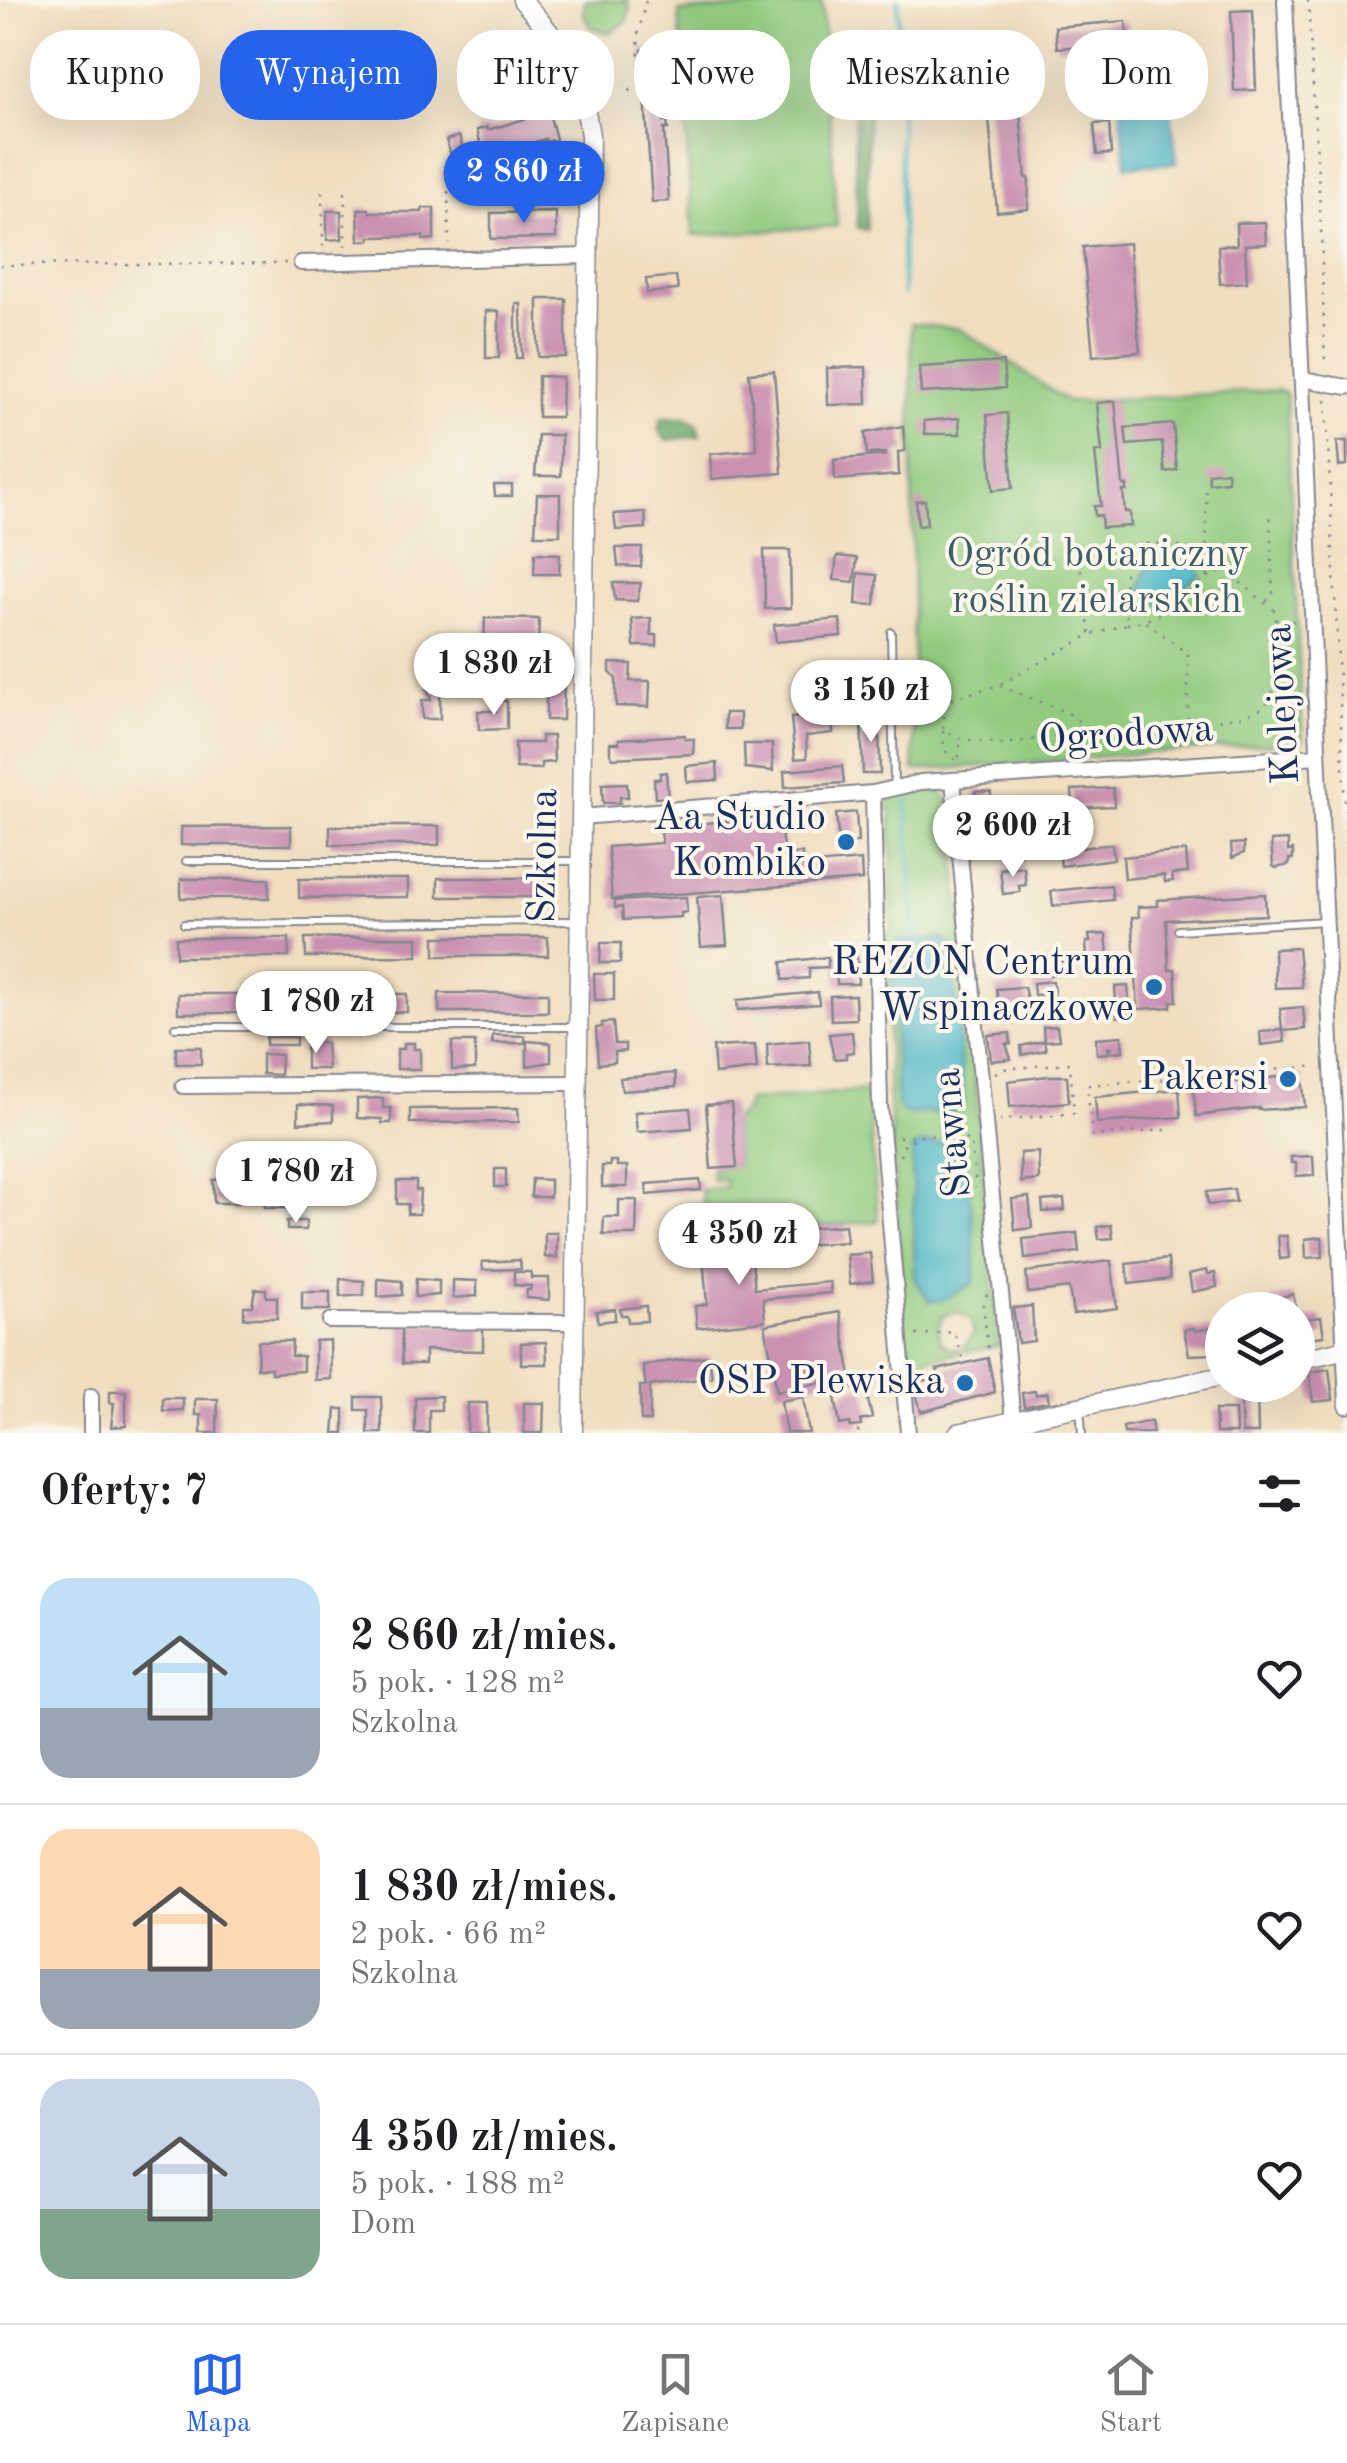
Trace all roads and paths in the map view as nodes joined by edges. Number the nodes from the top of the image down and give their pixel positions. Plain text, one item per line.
1 (522, 0) edge
2 (646, 0) edge
3 (1285, 0) edge
4 (1308, 0) edge
5 (629, 91) dead end
6 (448, 190) dead end
7 (322, 192) dead end
8 (345, 192) dead end
9 (588, 256) junction
10 (449, 258) junction
11 (323, 262) junction
12 (346, 262) junction
13 (300, 263) joint
14 (0, 265) edge
15 (1302, 379) junction
16 (1326, 383) junction
17 (1347, 387) edge
18 (1206, 490) dead end
19 (1270, 512) dead end
20 (1140, 545) junction
21 (1206, 554) junction
22 (1227, 570) junction
23 (1206, 577) junction
24 (1266, 602) junction
25 (1304, 621) dead end
26 (1146, 622) junction
27 (1278, 622) junction
28 (1127, 624) junction
29 (890, 632) dead end
30 (1090, 635) junction
31 (998, 685) junction
32 (1188, 725) junction
33 (943, 729) junction
34 (1092, 730) junction
35 (960, 739) junction
36 (1318, 756) junction
37 (953, 780) junction
38 (894, 787) junction
39 (873, 793) junction
40 (580, 817) junction
41 (1347, 853) edge
42 (186, 861) dead end
43 (579, 861) junction
44 (579, 921) junction
45 (1326, 921) junction
46 (184, 924) dead end
47 (1178, 930) dead end
48 (175, 1027) dead end
49 (578, 1027) junction
50 (1324, 1066) dead end
51 (988, 1074) dead end
52 (1194, 1077) dead end
53 (1178, 1078) dead end
54 (1340, 1080) edge
55 (576, 1083) junction
56 (1072, 1085) junction
57 (183, 1086) dead end
58 (1087, 1086) junction
59 (986, 1126) junction
60 (1166, 1130) dead end
61 (954, 1135) junction
62 (882, 1138) junction
63 (970, 1142) dead end
64 (1345, 1286) edge
65 (330, 1321) dead end
66 (574, 1322) junction
67 (900, 1338) junction
68 (1346, 1349) edge
69 (1315, 1356) edge
70 (963, 1357) dead end
71 (1205, 1380) edge
72 (91, 1396) dead end
73 (1080, 1406) junction
74 (1347, 1406) edge
75 (1013, 1420) junction
76 (858, 1426) dead end
77 (91, 1433) edge
78 (573, 1433) edge
79 (858, 1433) edge
80 (908, 1433) edge
81 (958, 1433) edge
82 (1082, 1433) edge

1 - 9 street, Szkolna
2 - 5 path
3 - 15 street, Kolejowa
4 - 16 path
6 - 10 path
7 - 11 path
8 - 12 path
9 - 10 street
9 - 40 street, Szkolna
10 - 12 street
11 - 12 street
11 - 13 street
13 - 14 path
15 - 16 street
15 - 36 street, Kolejowa
16 - 17 street
16 - 41 path
18 - 21 path
19 - 24 path
20 - 21 path
20 - 28 path
20 - 30 path
21 - 22 path
21 - 23 path
22 - 23 path
22 - 24 path
23 - 26 path
24 - 27 path
25 - 27 path
26 - 28 path
26 - 32 path
27 - 32 path
28 - 30 path
29 - 38 lane
30 - 31 path
31 - 33 path
31 - 34 path
32 - 34 path
33 - 35 path
33 - 35 path
34 - 35 path
36 - 37 street, Ogrodowa
36 - 45 street, Kolejowa
37 - 38 street, Ogrodowa
37 - 59 street, Stawna
38 - 39 street, Ogrodowa
39 - 40 street, Ogrodowa
39 - 62 street, Stawna
40 - 43 street, Szkolna
42 - 43 lane
43 - 44 street, Szkolna
44 - 46 lane
44 - 49 street, Szkolna
45 - 47 lane
45 - 54 street, Kolejowa
48 - 49 lane
49 - 55 street, Szkolna
50 - 52 path
51 - 56 path
53 - 58 path
54 - 64 street, Kolejowa
55 - 57 street
55 - 66 street, Szkolna
56 - 58 path
56 - 59 path
58 - 60 path
59 - 61 path
59 - 75 street, Stawna
61 - 62 path
61 - 63 path
62 - 67 street, Stawna
64 - 68 street, Kolejowa
65 - 66 street
66 - 78 street, Szkolna
67 - 70 path
67 - 80 street, Stawna
68 - 69 street
68 - 74 street, Kolejowa
71 - 73 street
72 - 77 street
73 - 75 street
73 - 82 lane
75 - 81 street
76 - 79 path

